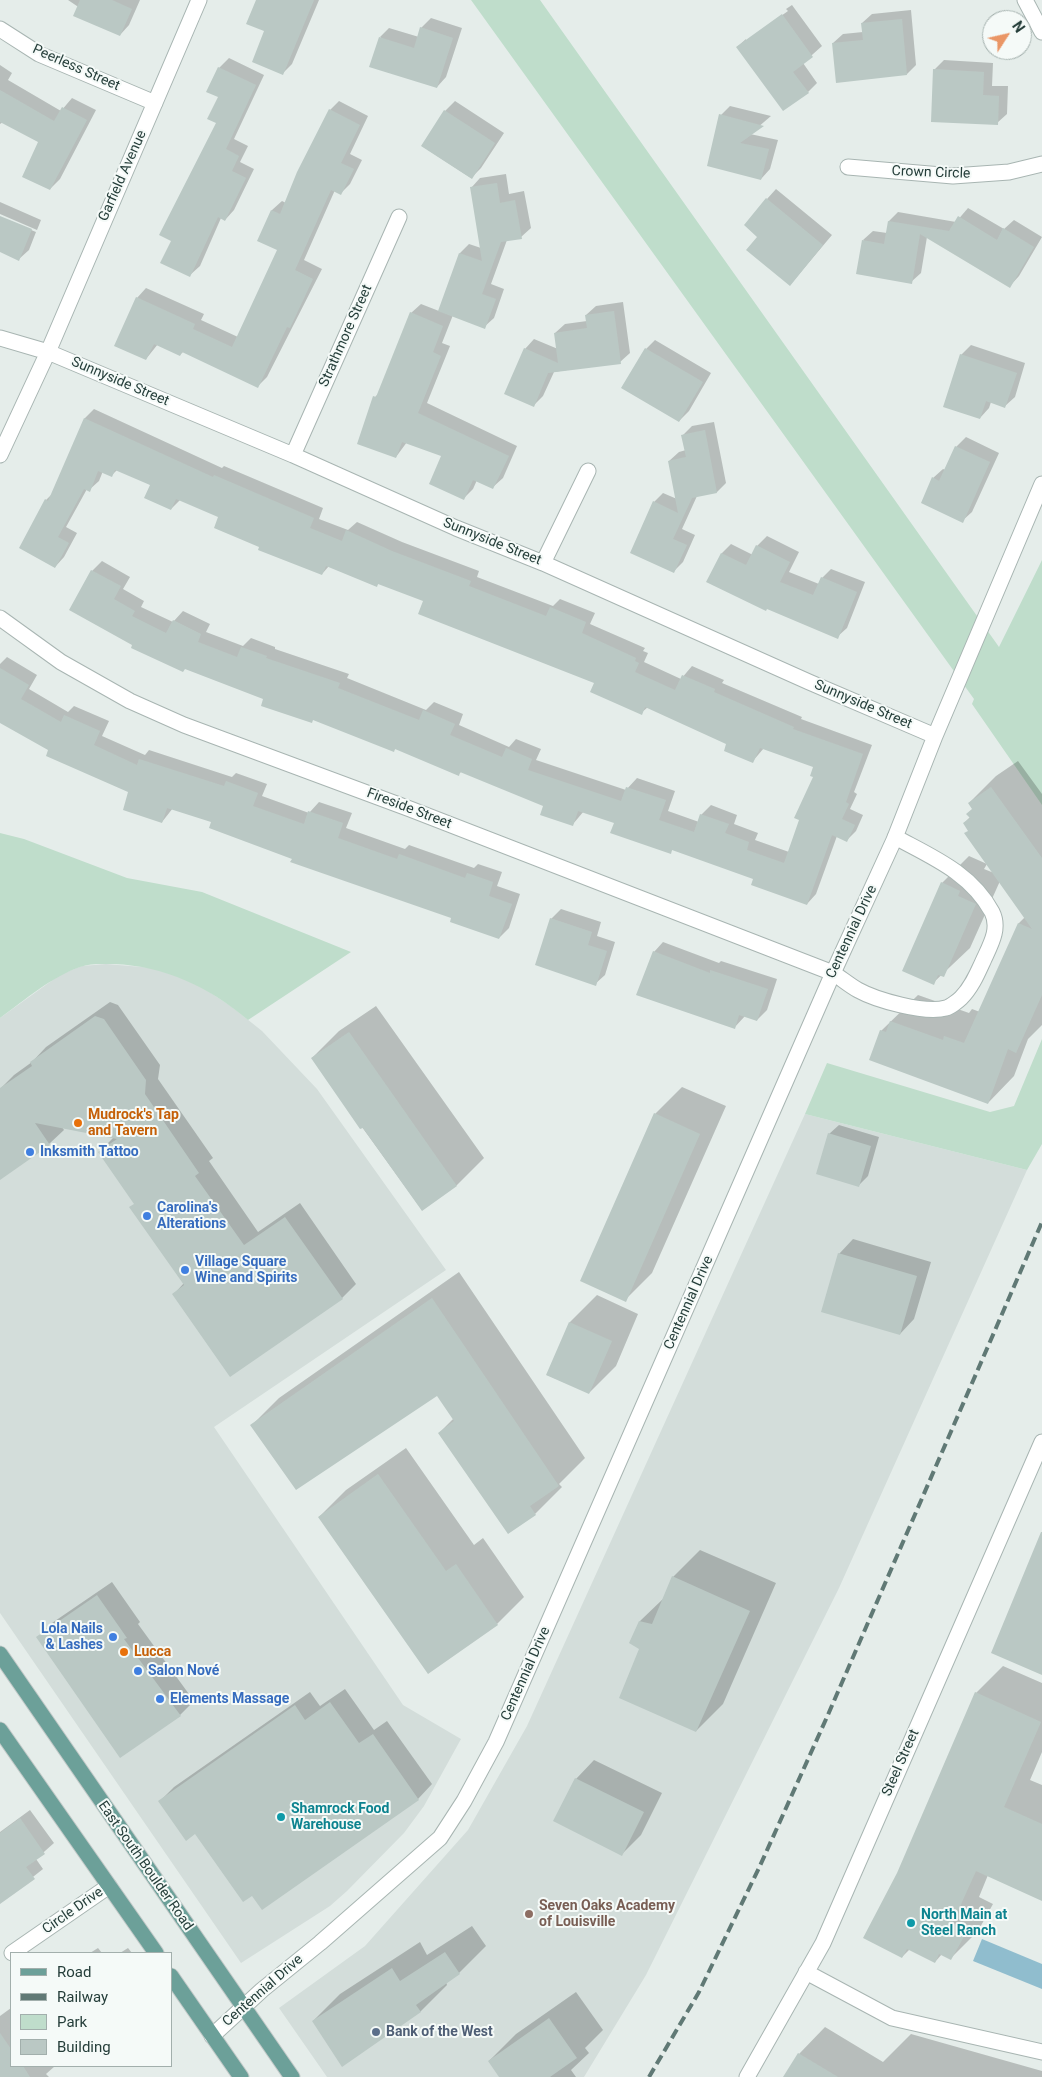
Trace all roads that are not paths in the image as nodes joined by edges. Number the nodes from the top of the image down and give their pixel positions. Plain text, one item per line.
1 (199, 0) edge
2 (1025, 0) edge
3 (0, 29) edge
4 (1042, 32) edge
5 (155, 103) junction
6 (1042, 164) edge
7 (848, 167) dead end
8 (399, 217) dead end
9 (0, 338) edge
10 (48, 352) junction
11 (0, 455) edge
12 (293, 455) junction
13 (588, 471) dead end
14 (1042, 484) edge
15 (543, 562) junction
16 (0, 618) edge
17 (935, 736) junction
18 (895, 837) junction
19 (833, 973) junction
20 (1042, 1442) edge
21 (1038, 1462) edge
22 (0, 1654) edge
23 (0, 1730) edge
24 (110, 1886) junction
25 (15, 1952) edge
26 (155, 1952) edge
27 (806, 1972) junction
28 (172, 1977) edge
29 (243, 2007) junction
30 (212, 2036) junction
31 (1042, 2052) edge
32 (241, 2077) edge
33 (292, 2077) edge
34 (747, 2077) edge

1 - 5 street, Garfield Avenue
2 - 4 street
3 - 5 street, Peerless Street
5 - 10 street, Garfield Avenue
6 - 7 street, Crown Circle
8 - 12 street, Strathmore Street
9 - 10 street
10 - 11 street, Garfield Avenue
10 - 12 street, Sunnyside Street
12 - 15 street, Sunnyside Street
13 - 15 street
14 - 17 street, Centennial Drive
15 - 17 street, Sunnyside Street
16 - 19 street, Fireside Street
17 - 18 street, Centennial Drive
18 - 19 street, Centennial Drive
18 - 19 street
19 - 29 street, Centennial Drive
20 - 21 street, Steel Street
21 - 27 street, Steel Street
22 - 29 main road, East South Boulder Road
23 - 24 main road
24 - 25 street, Circle Drive
24 - 26 main road
27 - 31 street
27 - 34 street, Steel Street
28 - 30 main road
29 - 30 street, Centennial Drive
29 - 33 main road, East South Boulder Road
30 - 32 main road

